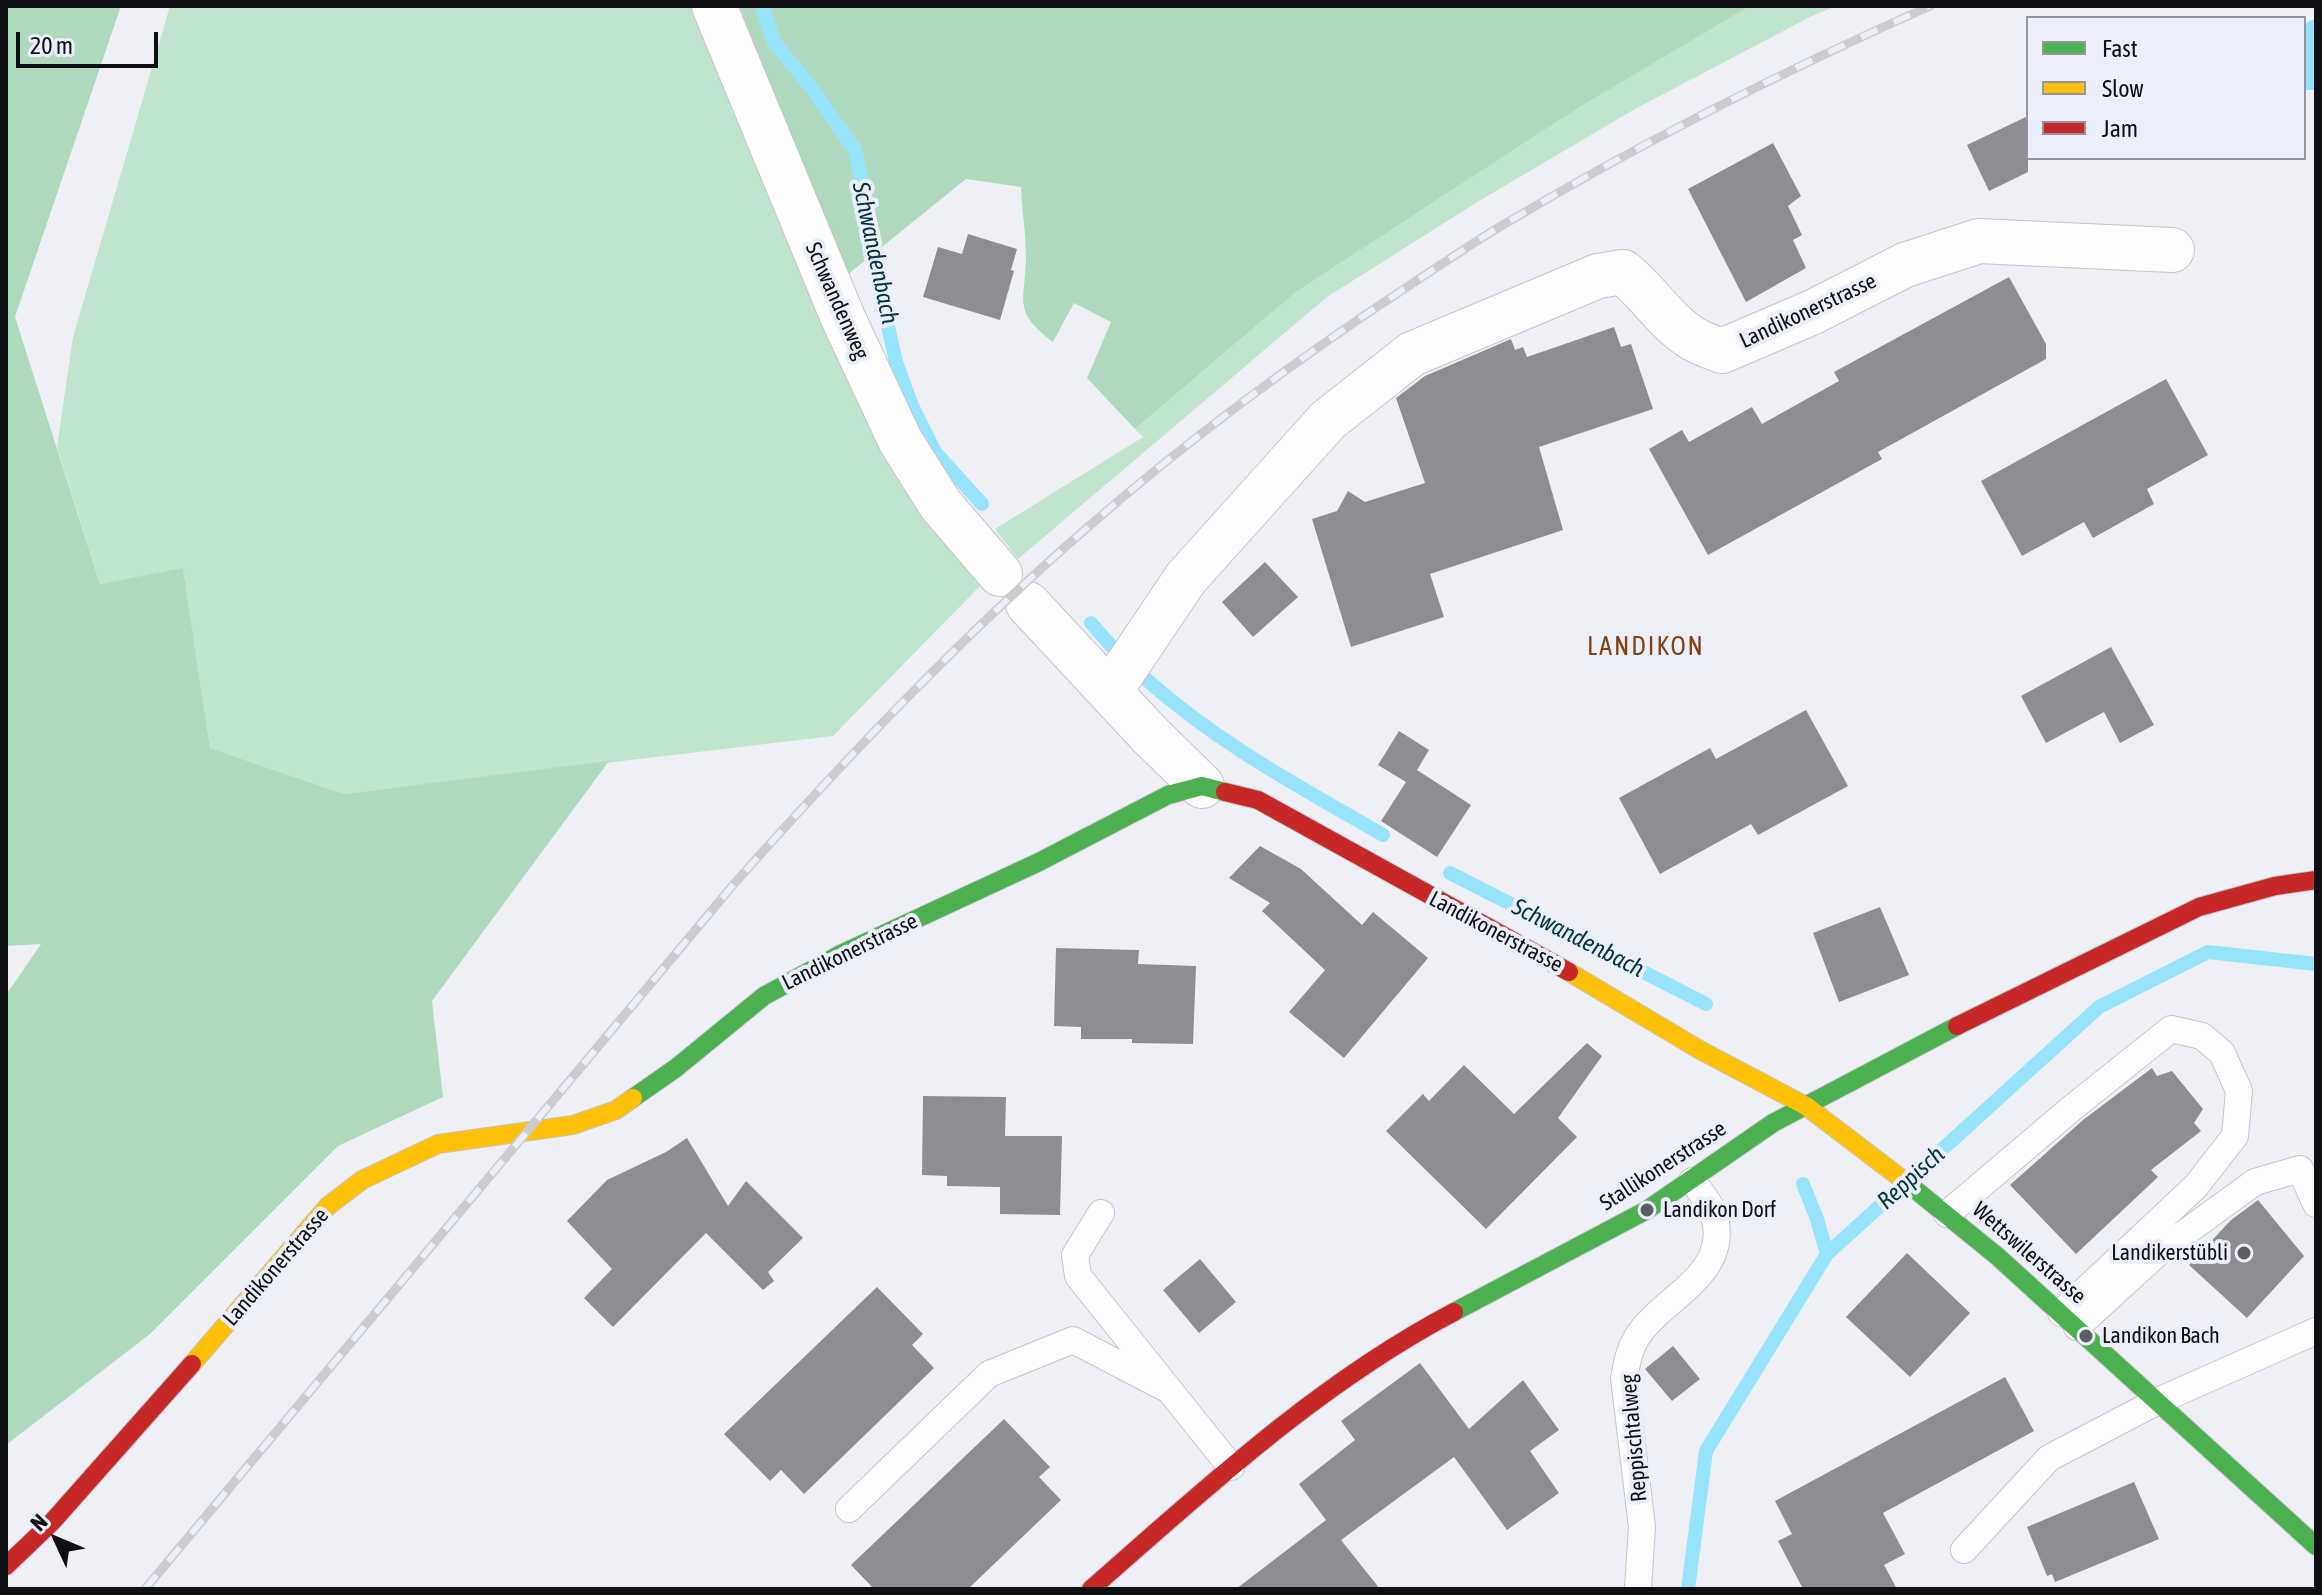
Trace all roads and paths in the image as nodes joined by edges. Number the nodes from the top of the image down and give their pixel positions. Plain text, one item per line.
1 (714, 6) edge
2 (2172, 250) dead end
3 (1110, 691) junction
4 (1202, 786) junction
5 (2316, 880) edge
6 (1806, 1106) junction
7 (1692, 1181) junction
8 (2316, 1204) edge
9 (1940, 1209) junction
10 (1101, 1213) dead end
11 (2069, 1320) junction
12 (2316, 1331) edge
13 (1169, 1390) junction
14 (2158, 1401) junction
15 (1231, 1467) junction
16 (849, 1509) dead end
17 (2316, 1546) edge
18 (1964, 1550) dead end
19 (6, 1566) edge
20 (1091, 1589) edge
21 (1638, 1589) edge

1 - 3 street, Schwandenweg
2 - 3 street, Landikonerstrasse
3 - 4 street, Schwandenweg
4 - 6 street, Landikonerstrasse
4 - 19 street, Landikonerstrasse
5 - 6 street, Stallikonerstrasse
6 - 7 street, Stallikonerstrasse
6 - 9 street, Wettswilerstrasse
7 - 15 street, Stallikonerstrasse
7 - 21 lane, Reppischtalweg
8 - 11 lane
9 - 11 street, Wettswilerstrasse
9 - 11 lane
10 - 13 lane
11 - 14 street, Wettswilerstrasse
12 - 14 lane
13 - 15 lane
13 - 16 lane
14 - 17 street, Wettswilerstrasse
14 - 18 lane
15 - 20 street, Stallikonerstrasse

